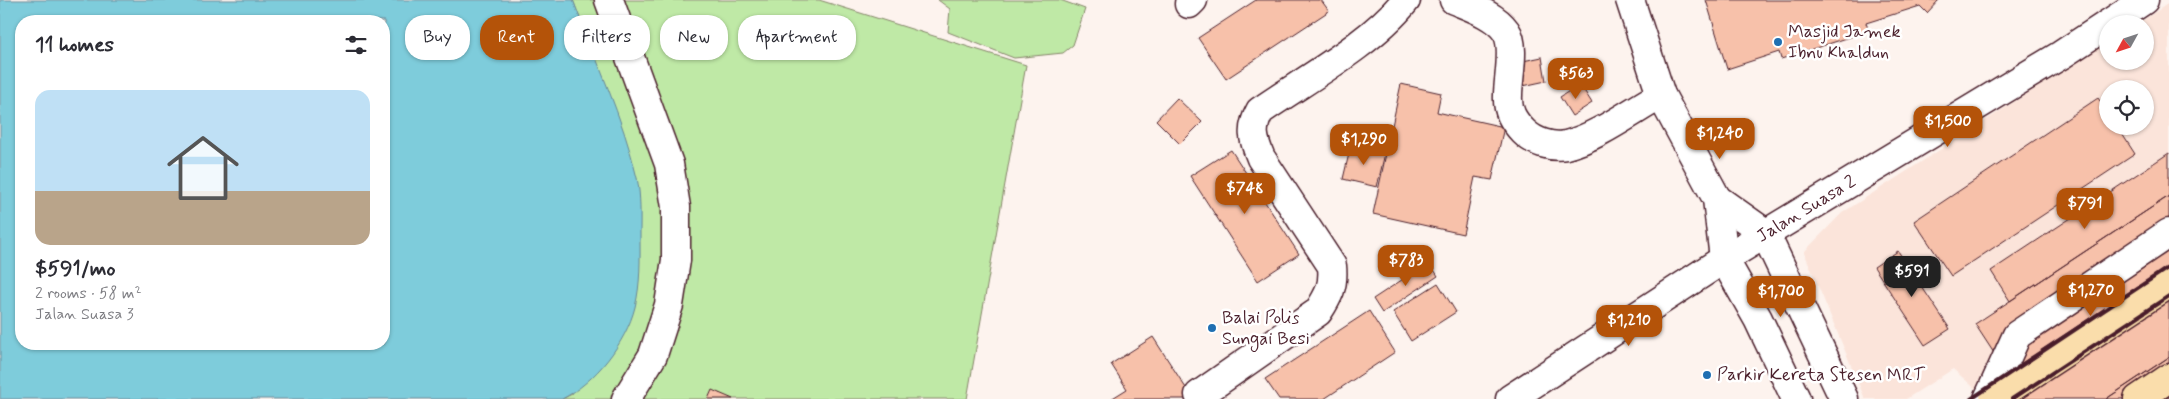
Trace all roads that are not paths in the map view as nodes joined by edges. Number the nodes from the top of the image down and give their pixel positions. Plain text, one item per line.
1 (609, 0) edge
2 (1406, 0) edge
3 (1454, 0) edge
4 (1630, 0) edge
5 (2144, 0) edge
6 (2122, 15) edge
7 (2099, 30) edge
8 (1661, 95) junction
9 (1717, 199) junction
10 (1765, 233) junction
11 (2169, 233) edge
12 (1724, 259) junction
13 (2169, 284) edge
14 (2169, 378) edge
15 (1199, 395) dead end
16 (626, 399) edge
17 (1510, 399) edge
18 (1796, 399) edge
19 (1844, 399) edge
20 (1988, 399) edge
21 (1994, 399) edge
22 (2138, 399) edge

1 - 16 street
2 - 15 street
3 - 8 street
4 - 8 street
5 - 6 street, Jalan Suasa 2
7 - 10 street, Jalan Suasa 2
8 - 9 street
9 - 10 street
9 - 12 street
10 - 12 street, Jalan Suasa 2
10 - 19 street
11 - 20 street
12 - 17 street, Jalan Suasa 2
12 - 18 street
13 - 21 highway
14 - 22 highway

